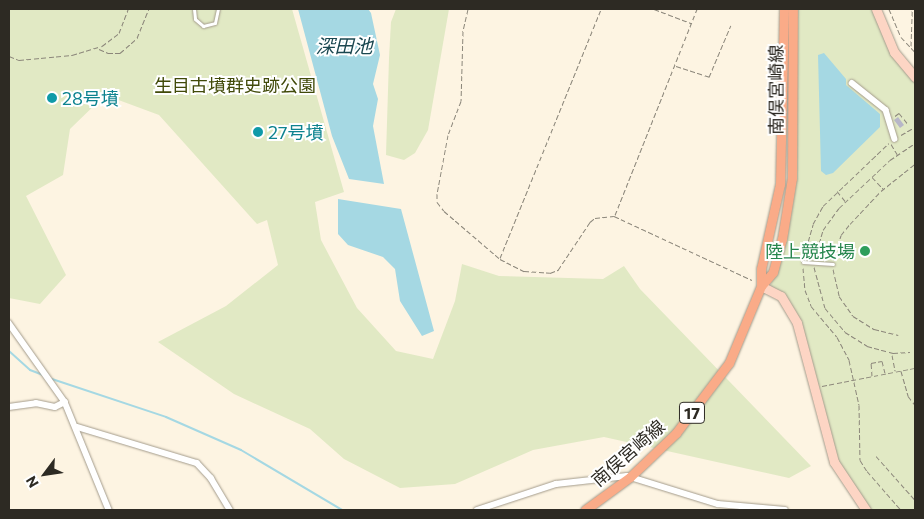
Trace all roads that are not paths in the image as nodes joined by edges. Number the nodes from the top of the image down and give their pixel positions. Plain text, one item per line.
1 (194, 9) edge
2 (218, 9) edge
3 (784, 9) edge
4 (793, 9) edge
5 (876, 9) edge
6 (915, 77) edge
7 (852, 83) dead end
8 (893, 141) road end
9 (803, 262) road end
10 (833, 264) road end
11 (761, 286) junction
12 (9, 323) edge
13 (65, 402) junction
14 (9, 407) edge
15 (77, 426) junction
16 (630, 477) junction
17 (109, 510) edge
18 (230, 510) edge
19 (477, 510) edge
20 (585, 510) edge
21 (785, 510) edge
22 (864, 510) edge

1 - 2 lane
3 - 11 main road, 南俣宮崎線 / 17
4 - 11 main road, 南俣宮崎線 / 17
5 - 6 street
7 - 8 street
9 - 10 lane
11 - 16 main road, 南俣宮崎線 / 17
11 - 22 street
12 - 13 street
13 - 14 street
13 - 15 street
15 - 17 street
15 - 18 street
16 - 19 street
16 - 20 main road, 南俣宮崎線 / 17
16 - 21 street

